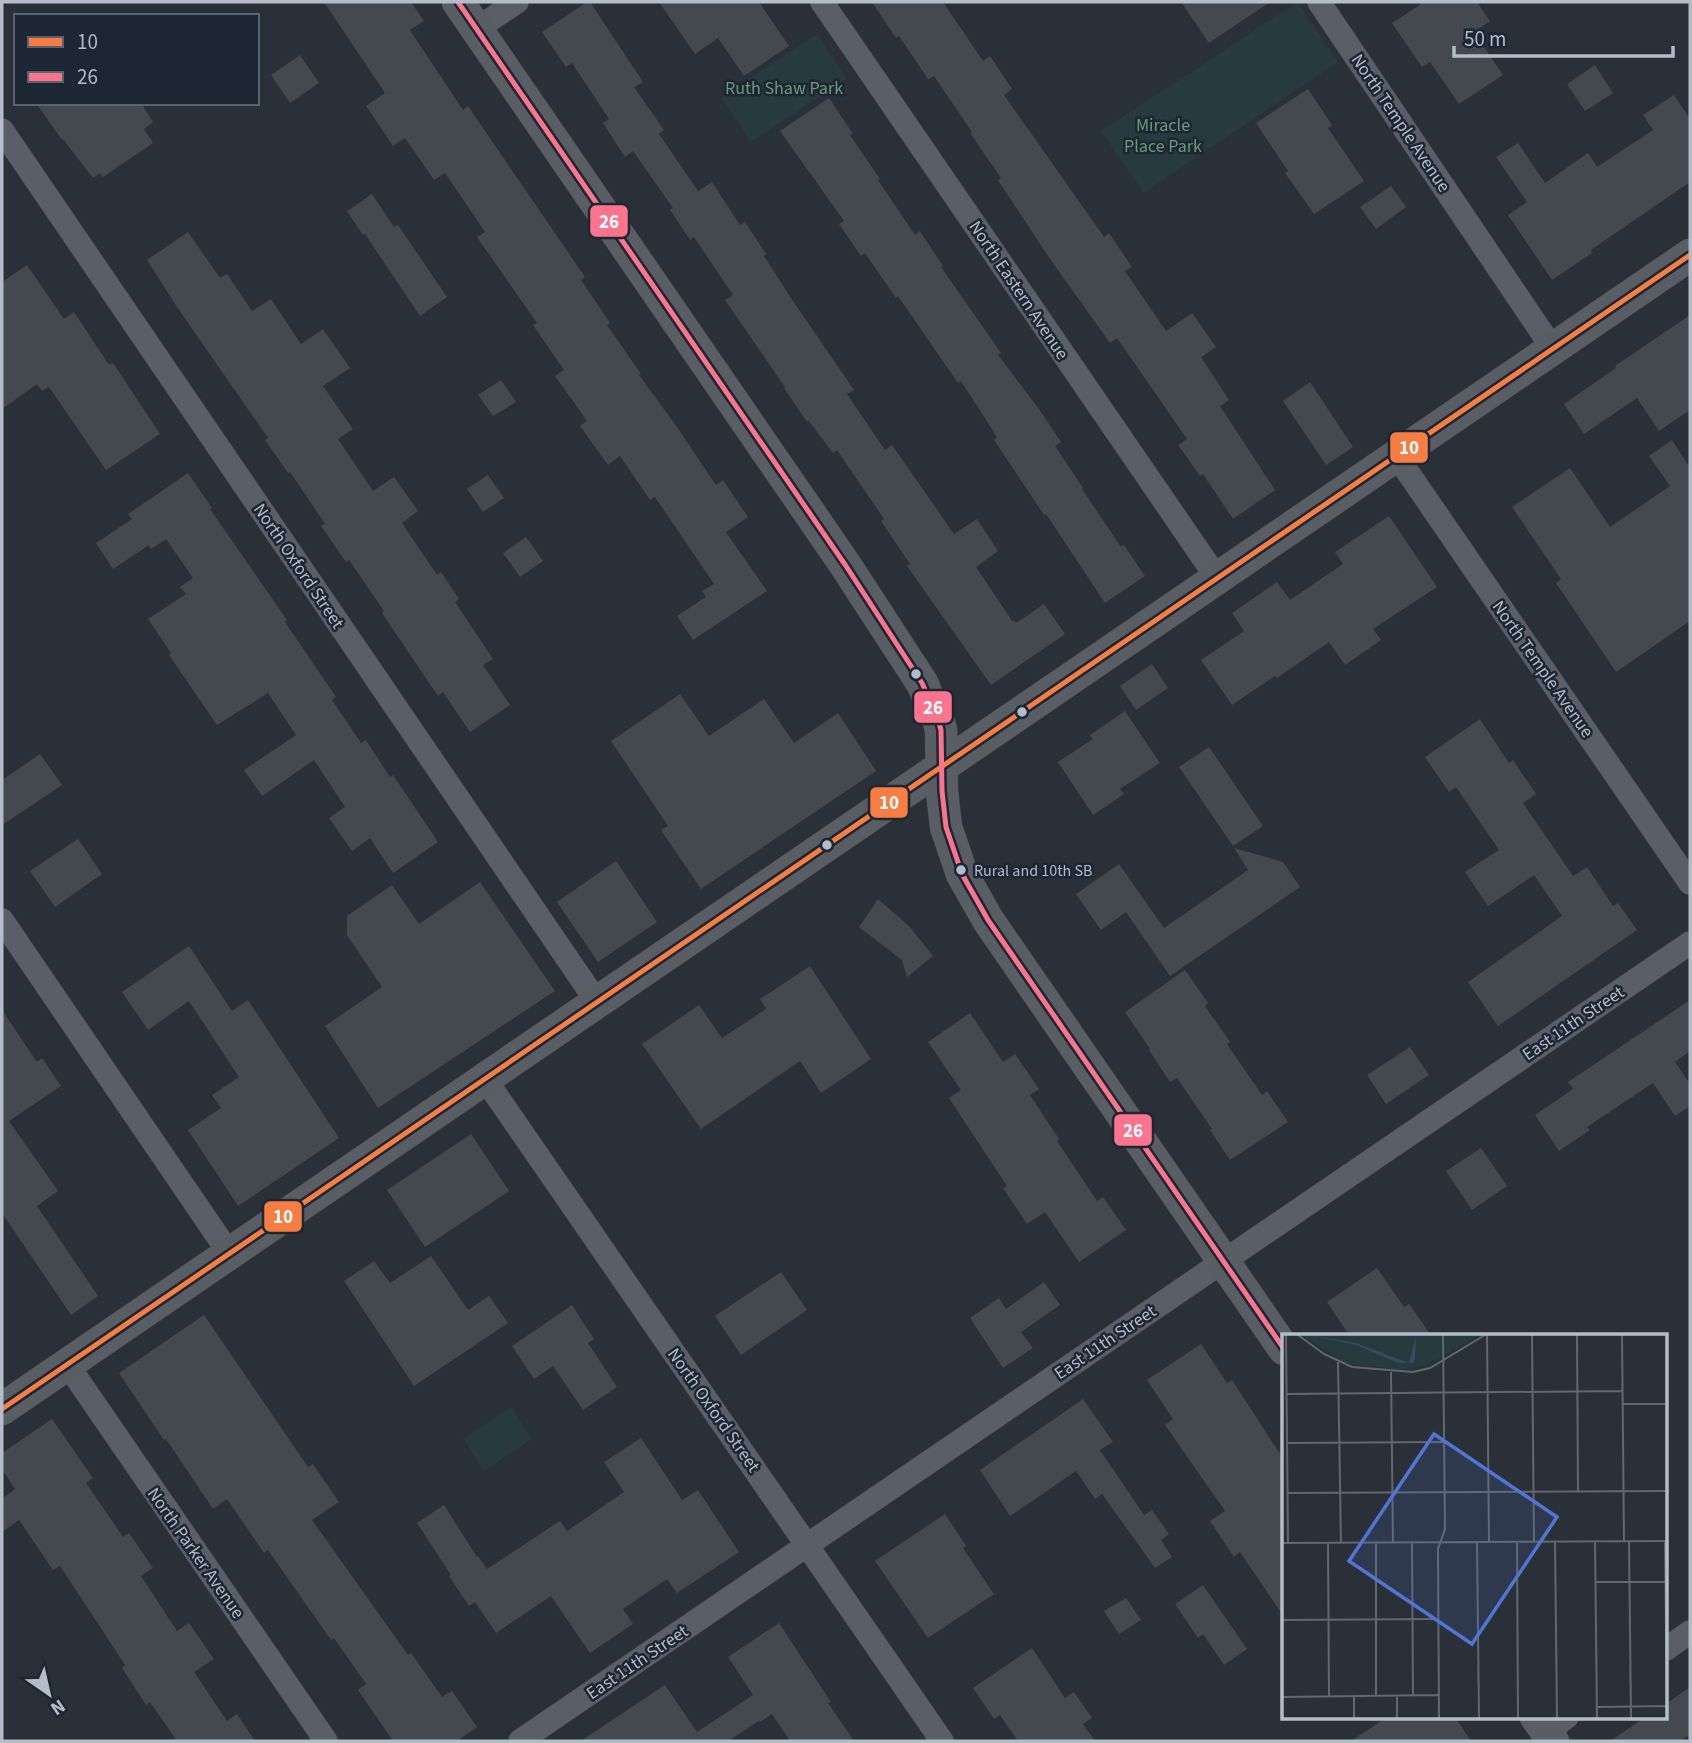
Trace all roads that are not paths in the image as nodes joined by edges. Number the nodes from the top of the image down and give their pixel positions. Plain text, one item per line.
1 (458, 2) edge
2 (517, 2) edge
3 (822, 2) edge
4 (1319, 2) edge
5 (476, 29) junction
6 (2, 130) edge
7 (1690, 255) edge
8 (1553, 349) junction
9 (1396, 456) junction
10 (1217, 578) junction
11 (943, 765) junction
12 (1690, 883) edge
13 (2, 920) edge
14 (1690, 943) edge
15 (597, 1002) junction
16 (485, 1079) junction
17 (229, 1253) junction
18 (1223, 1261) junction
19 (1282, 1346) edge
20 (67, 1364) junction
21 (2, 1409) edge
22 (807, 1546) junction
23 (1690, 1632) edge
24 (1668, 1648) edge
25 (326, 1741) edge
26 (520, 1741) edge
27 (942, 1741) edge

1 - 5 main road
2 - 5 street
3 - 10 street, North Eastern Avenue
4 - 8 street, North Temple Avenue
5 - 11 main road
6 - 15 street, North Oxford Street
7 - 8 main road
8 - 9 main road
9 - 10 main road
9 - 12 street, North Temple Avenue
10 - 11 main road
11 - 15 main road
11 - 18 main road
13 - 17 street
14 - 18 street, East 11th Street
15 - 16 main road
16 - 17 main road
16 - 22 street, North Oxford Street
17 - 20 main road
18 - 19 main road
18 - 22 street, East 11th Street
20 - 21 main road
20 - 25 street, North Parker Avenue
22 - 26 street, East 11th Street
22 - 27 street, North Oxford Street
23 - 24 street

